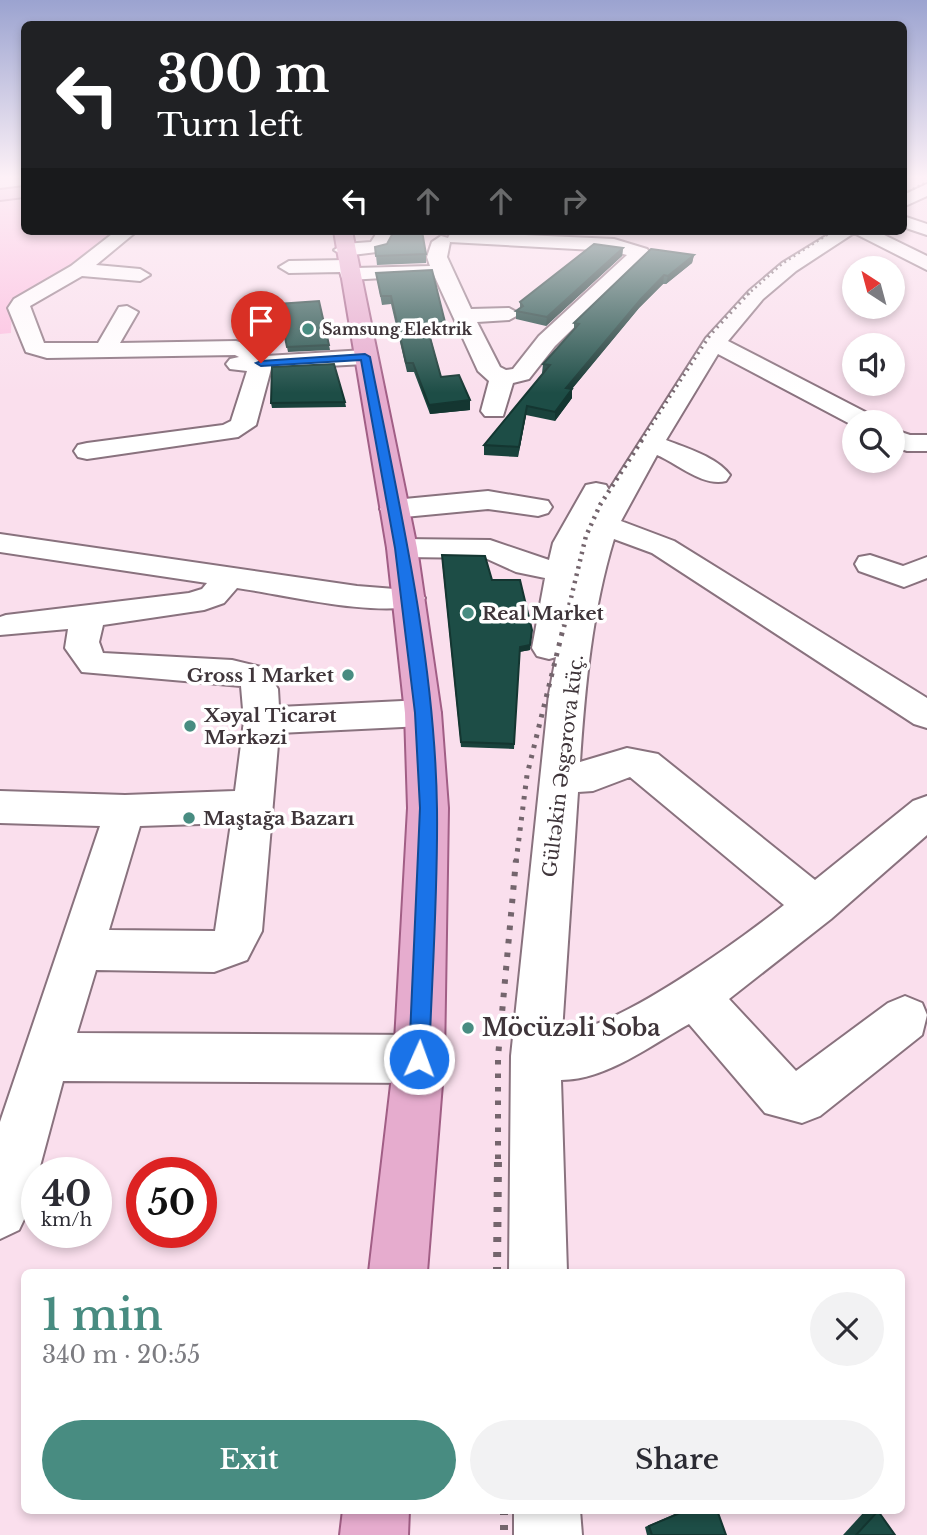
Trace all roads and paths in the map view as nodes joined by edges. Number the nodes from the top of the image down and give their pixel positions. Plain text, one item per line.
1 (104, 250) edge
2 (367, 250) edge
3 (398, 250) edge
4 (444, 250) edge
5 (465, 250) edge
6 (629, 250) edge
7 (785, 250) edge
8 (817, 250) edge
9 (899, 250) edge
10 (346, 255) edge
11 (499, 257) dead end
12 (927, 264) edge
13 (289, 267) dead end
14 (78, 270) junction
15 (140, 275) dead end
16 (127, 312) dead end
17 (509, 314) dead end
18 (463, 316) junction
19 (714, 343) junction
20 (105, 351) junction
21 (365, 357) junction
22 (261, 363) junction
23 (121, 373) dead end
24 (502, 378) junction
25 (656, 389) dead end
26 (843, 410) edge
27 (494, 411) dead end
28 (640, 438) junction
29 (905, 442) edge
30 (927, 443) edge
31 (87, 451) dead end
32 (716, 475) dead end
33 (538, 507) dead end
34 (394, 509) junction
35 (604, 524) junction
36 (0, 543) edge
37 (402, 548) junction
38 (870, 565) dead end
39 (927, 566) edge
40 (561, 572) junction
41 (230, 576) junction
42 (409, 598) junction
43 (89, 617) junction
44 (6, 626) dead end
45 (550, 648) dead end
46 (423, 713) junction
47 (927, 715) edge
48 (262, 721) junction
49 (561, 778) junction
50 (253, 806) junction
51 (0, 807) edge
52 (125, 811) junction
53 (927, 812) edge
54 (816, 906) junction
55 (79, 950) junction
56 (695, 996) junction
57 (905, 1018) dead end
58 (536, 1056) junction
59 (45, 1057) junction
60 (419, 1059) junction
61 (4, 1179) edge
62 (398, 1269) edge
63 (538, 1269) edge
64 (376, 1514) edge
65 (547, 1514) edge
66 (374, 1535) edge
67 (548, 1535) edge

1 - 14 street
2 - 10 street
3 - 10 street
4 - 18 street
5 - 11 street
6 - 24 street
7 - 25 street
8 - 19 street, Gültəkin Əsgərova küç.
9 - 12 street
10 - 13 street
10 - 21 main road
14 - 15 street
14 - 20 street
16 - 20 street
17 - 18 street
18 - 24 street
19 - 26 street
19 - 28 street, Gültəkin Əsgərova küç.
20 - 22 street
21 - 22 street
21 - 34 main road
22 - 23 street
22 - 31 street
24 - 27 street
28 - 32 street
28 - 35 street, Gültəkin Əsgərova küç.
28 - 40 street
29 - 30 street
33 - 34 street
34 - 37 main road
35 - 47 street
35 - 49 street, Gültəkin Əsgərova küç.
36 - 41 street
37 - 40 street
37 - 42 main road
38 - 39 street
40 - 45 street
41 - 42 street
41 - 43 street
42 - 46 main road
43 - 44 street
43 - 48 street
46 - 48 street
46 - 60 main road
48 - 50 street
49 - 54 street
49 - 58 street, Gültəkin Əsgərova küç.
50 - 52 street
50 - 55 street
51 - 52 street
52 - 55 street
53 - 54 street
54 - 56 street
55 - 59 street
56 - 57 street
56 - 58 street
58 - 63 street, Gültəkin Əsgərova küç.
59 - 60 street
59 - 61 street
60 - 62 main road
64 - 66 main road
65 - 67 street

